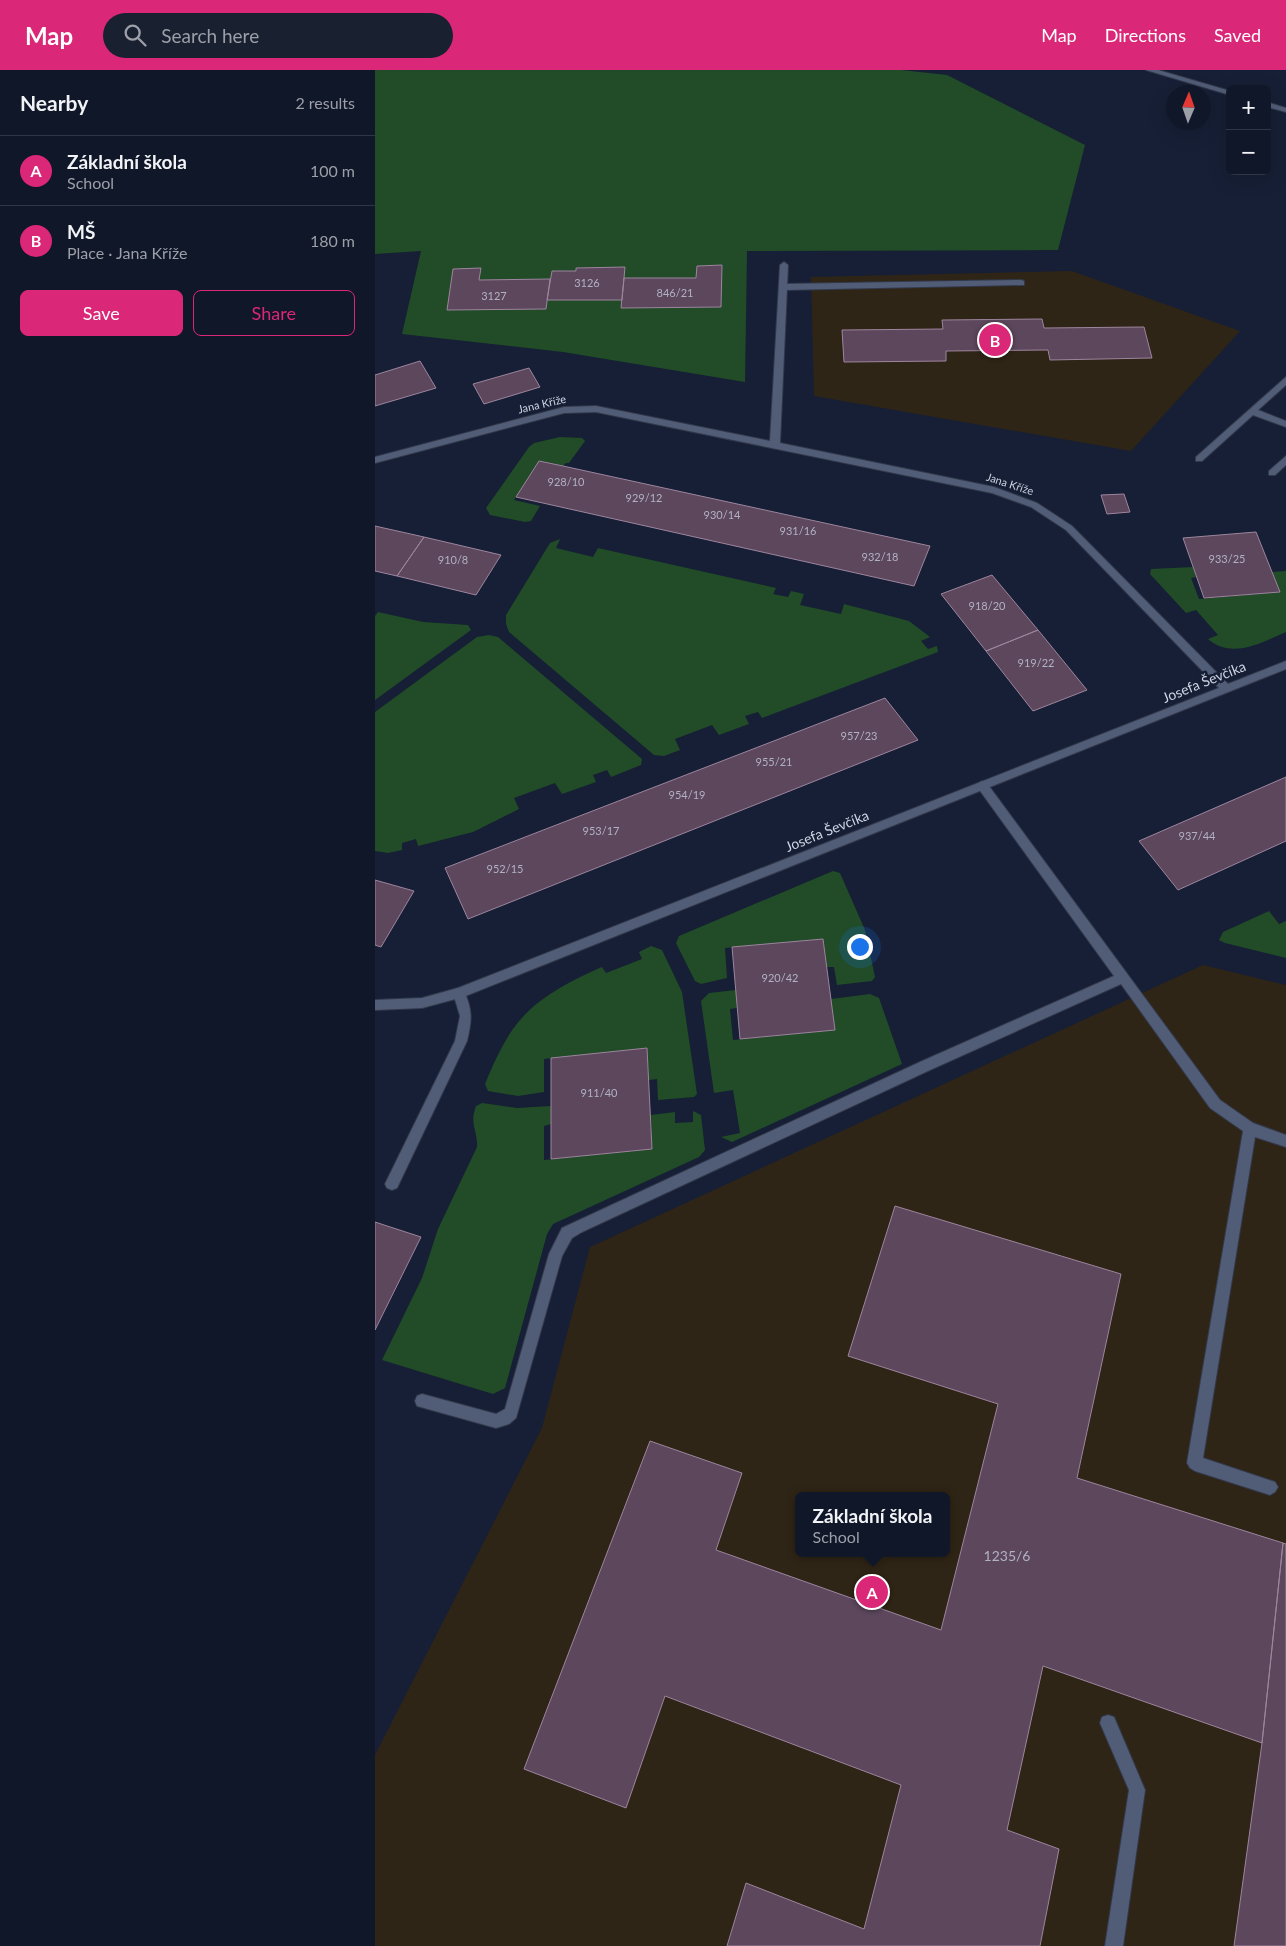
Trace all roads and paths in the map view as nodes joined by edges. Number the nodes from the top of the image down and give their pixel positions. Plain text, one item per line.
1 (1150, 70) edge
2 (1226, 92) edge
3 (1271, 105) edge
4 (1286, 110) edge
5 (785, 265) dead end
6 (1021, 283) dead end
7 (783, 287) junction
8 (1286, 380) edge
9 (1251, 411) junction
10 (1286, 424) edge
11 (775, 445) junction
12 (1199, 459) dead end
13 (1286, 459) edge
14 (375, 460) edge
15 (1272, 473) dead end
16 (1286, 665) edge
17 (1226, 689) junction
18 (982, 785) junction
19 (1122, 978) junction
20 (459, 993) junction
21 (375, 1005) edge
22 (1250, 1130) junction
23 (1286, 1141) edge
24 (392, 1184) dead end
25 (422, 1401) dead end
26 (1269, 1487) dead end
27 (1108, 1723) dead end
28 (1114, 1946) edge

1 - 2 street
3 - 4 street
5 - 7 street
6 - 7 street
7 - 11 street
8 - 9 street
9 - 10 street
9 - 12 street
11 - 14 street, Jana Kříže
11 - 17 street, Jana Kříže
13 - 15 street
16 - 17 street, Josefa Ševčíka
17 - 18 street, Josefa Ševčíka
18 - 19 street
18 - 20 street, Josefa Ševčíka
19 - 22 street
19 - 25 street
20 - 21 street, Josefa Ševčíka
20 - 24 street
22 - 23 street
22 - 26 street
27 - 28 street

